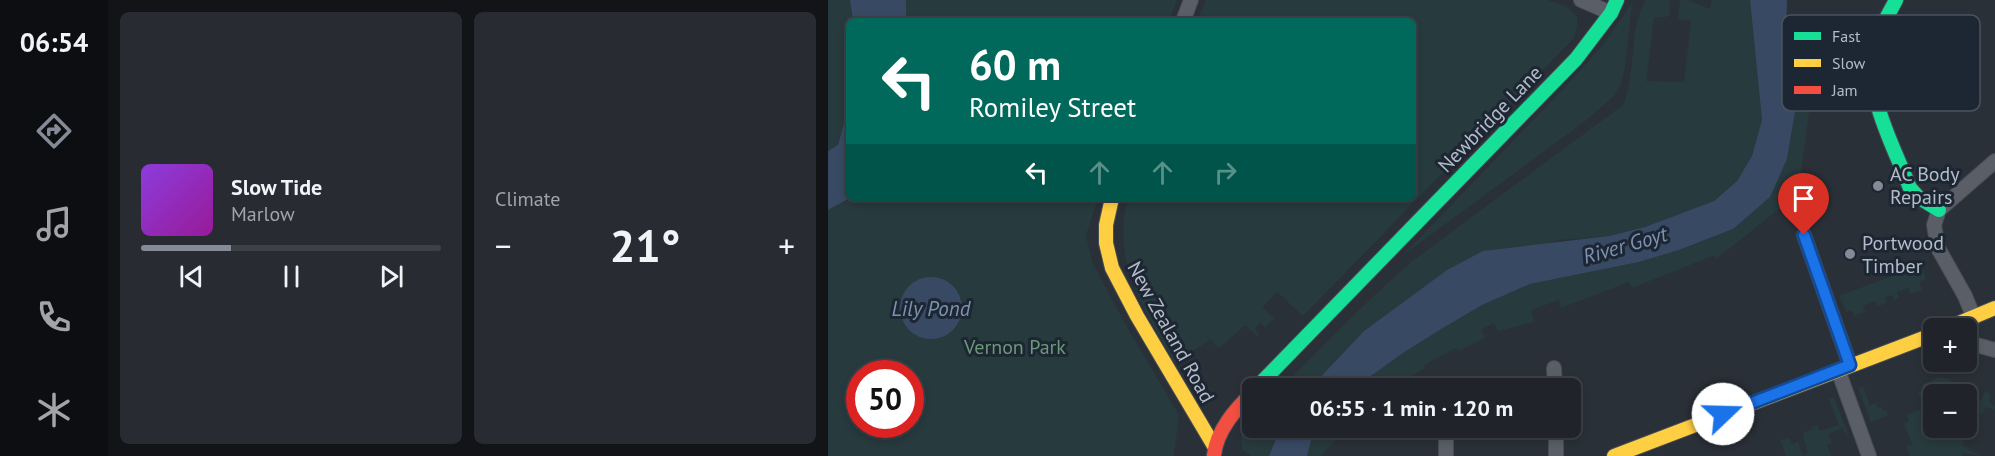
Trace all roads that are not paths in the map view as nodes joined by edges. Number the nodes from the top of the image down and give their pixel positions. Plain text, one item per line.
1 (1191, 0) edge
2 (1581, 0) edge
3 (1896, 0) edge
4 (1614, 6) edge
5 (1888, 15) edge
6 (1184, 18) edge
7 (1880, 111) edge
8 (1995, 161) edge
9 (1111, 201) edge
10 (1940, 210) junction
11 (1804, 235) dead end
12 (1995, 308) edge
13 (1974, 318) joint
14 (1923, 338) edge
15 (1977, 345) edge
16 (1995, 350) edge
17 (1554, 368) dead end
18 (1844, 368) junction
19 (1266, 378) edge
20 (1554, 378) edge
21 (1242, 404) edge
22 (1446, 438) edge
23 (1556, 438) edge
24 (1214, 451) edge
25 (1446, 456) edge
26 (1556, 456) edge
27 (1614, 456) edge
28 (1869, 456) edge

1 - 6 street
2 - 4 street
3 - 5 street
4 - 19 street, Newbridge Lane
7 - 10 street
8 - 10 street
9 - 24 street, New Zealand Road
10 - 13 street
11 - 18 street
12 - 13 street
14 - 18 street
15 - 16 street
17 - 20 street
18 - 27 street
18 - 28 street
21 - 24 street
22 - 25 street
23 - 26 street

